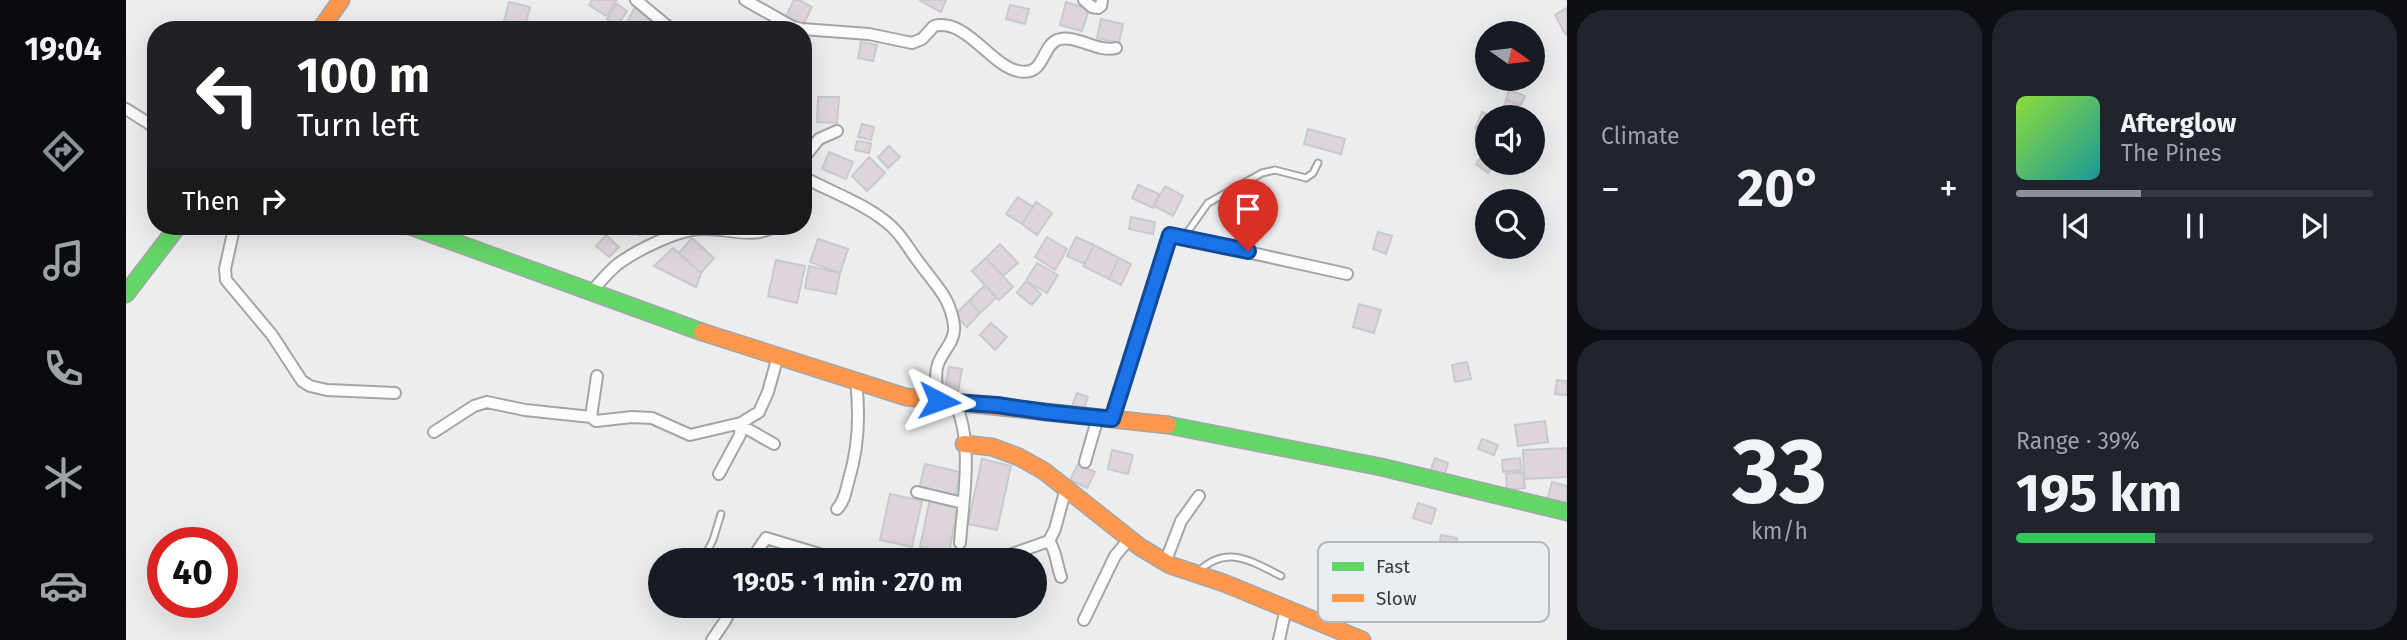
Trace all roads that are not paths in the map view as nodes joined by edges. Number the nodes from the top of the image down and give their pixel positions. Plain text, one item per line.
1 (341, 0) edge
2 (636, 0) edge
3 (745, 0) edge
4 (1084, 0) edge
5 (1102, 0) edge
6 (326, 21) edge
7 (661, 21) edge
8 (782, 21) edge
9 (812, 30) edge
10 (1116, 48) dead end
11 (126, 109) edge
12 (147, 122) edge
13 (837, 131) dead end
14 (812, 148) edge
15 (1318, 163) dead end
16 (812, 182) edge
17 (171, 235) edge
18 (233, 235) edge
19 (435, 235) edge
20 (678, 235) edge
21 (1184, 237) junction
22 (1347, 274) dead end
23 (592, 291) junction
24 (126, 294) edge
25 (778, 356) junction
26 (597, 376) dead end
27 (856, 381) junction
28 (395, 394) dead end
29 (947, 402) junction
30 (591, 417) junction
31 (1105, 418) junction
32 (742, 422) junction
33 (434, 432) dead end
34 (774, 444) dead end
35 (964, 444) junction
36 (1086, 462) dead end
37 (719, 474) dead end
38 (1066, 488) junction
39 (917, 492) dead end
40 (1199, 496) dead end
41 (963, 503) junction
42 (837, 509) dead end
43 (1567, 512) edge
44 (721, 514) dead end
45 (1130, 538) junction
46 (1049, 541) junction
47 (960, 542) dead end
48 (709, 548) edge
49 (759, 548) edge
50 (799, 548) edge
51 (1029, 548) edge
52 (1165, 562) junction
53 (1196, 574) junction
54 (1281, 576) dead end
55 (1061, 577) dead end
56 (1286, 608) junction
57 (726, 618) edge
58 (1084, 620) dead end
59 (1318, 621) edge
60 (1319, 622) edge
61 (712, 640) edge
62 (1279, 640) edge
63 (1362, 640) edge

1 - 6 street
2 - 7 street
3 - 8 street
4 - 5 street
9 - 10 street
11 - 12 street
13 - 14 street
15 - 21 lane
16 - 29 street
17 - 24 street
18 - 28 street
19 - 23 street
20 - 23 street
21 - 22 street
21 - 31 street
23 - 25 street
25 - 27 street
25 - 32 street
26 - 30 street
27 - 29 street
27 - 42 street
29 - 31 street
29 - 35 street
30 - 32 street
30 - 33 street
31 - 36 street
31 - 43 street
32 - 34 street
32 - 37 street
35 - 38 street
35 - 41 street
38 - 45 street
38 - 46 street
39 - 41 street
40 - 52 street
41 - 47 street
44 - 48 lane
45 - 52 street
45 - 58 street
46 - 51 street
46 - 55 street
49 - 50 street
52 - 53 street
53 - 54 lane
53 - 56 street
56 - 59 street
56 - 62 street
57 - 61 street
60 - 63 street

